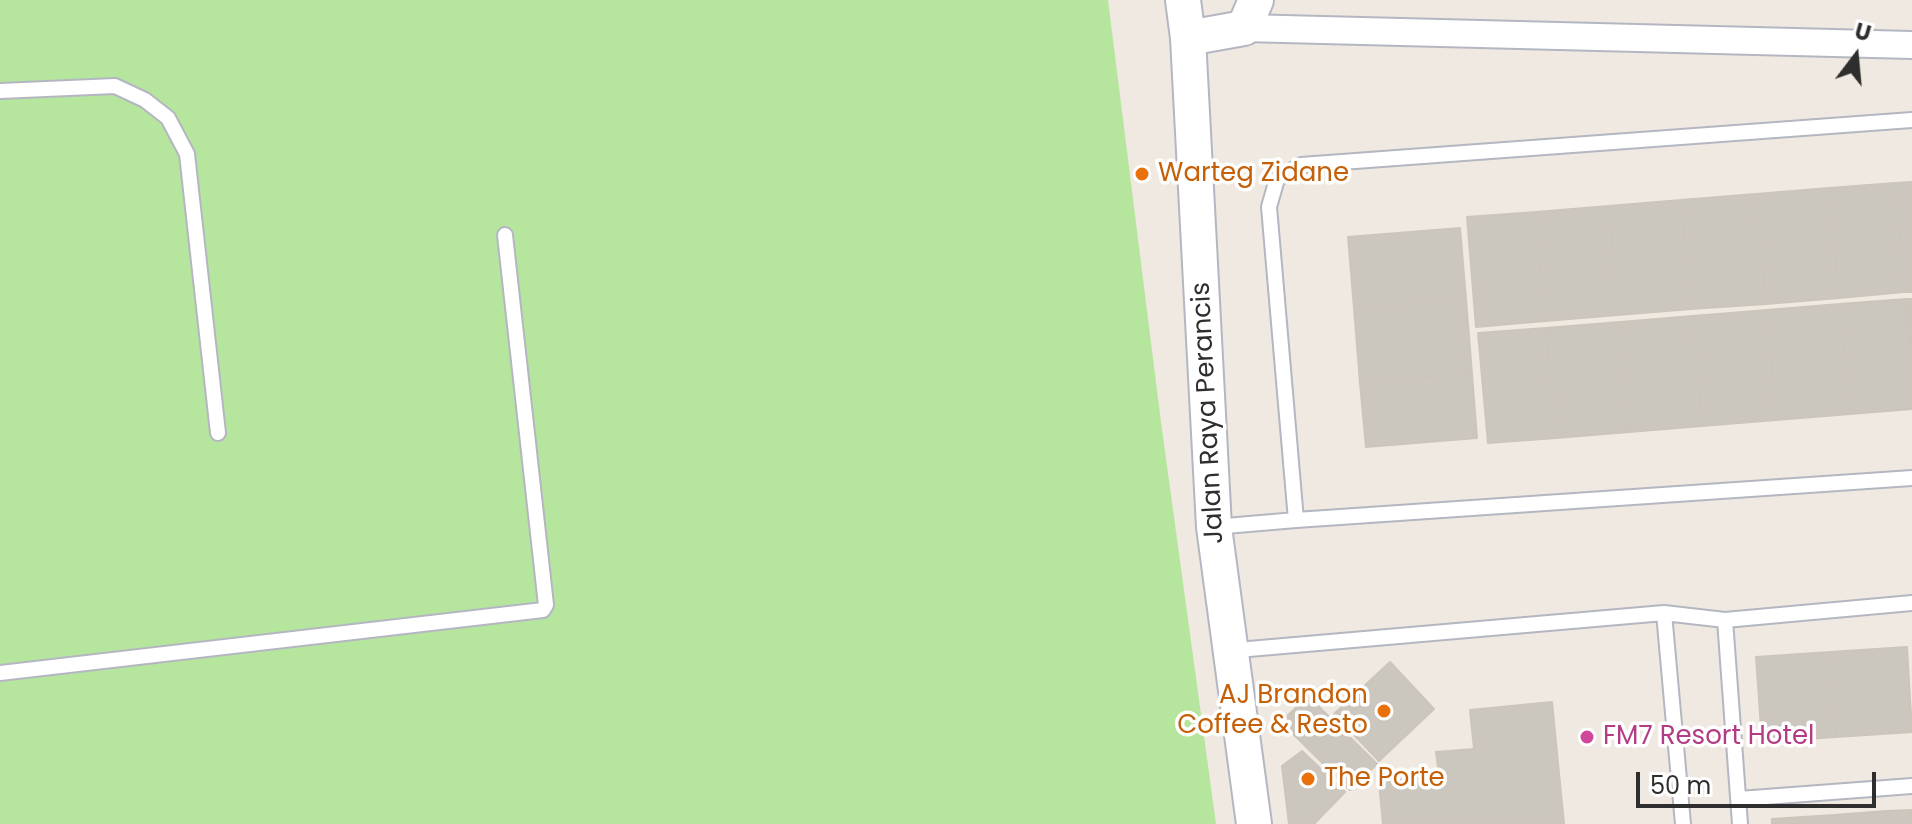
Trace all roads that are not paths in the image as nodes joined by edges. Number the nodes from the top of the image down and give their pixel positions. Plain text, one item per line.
1 (1183, 0) edge
2 (1250, 14) edge
3 (1188, 38) junction
4 (1912, 45) edge
5 (0, 91) edge
6 (1912, 120) edge
7 (505, 235) dead end
8 (218, 433) dead end
9 (1912, 478) edge
10 (1296, 520) junction
11 (1214, 527) junction
12 (1912, 603) edge
13 (1664, 613) junction
14 (1725, 620) junction
15 (1230, 654) junction
16 (0, 673) edge
17 (1912, 786) edge
18 (1739, 799) junction
19 (1254, 824) edge
20 (1683, 824) edge
21 (1740, 824) edge

1 - 3 street, Jalan Raya Perancis
2 - 3 street
2 - 4 street
3 - 11 street, Jalan Raya Perancis
5 - 8 lane
6 - 10 lane
7 - 16 lane
9 - 10 lane
10 - 11 lane
11 - 15 street, Jalan Raya Perancis
12 - 14 lane
13 - 14 lane
13 - 15 lane
13 - 20 lane
14 - 18 lane
15 - 19 street, Jalan Raya Perancis
17 - 18 lane
18 - 21 lane

